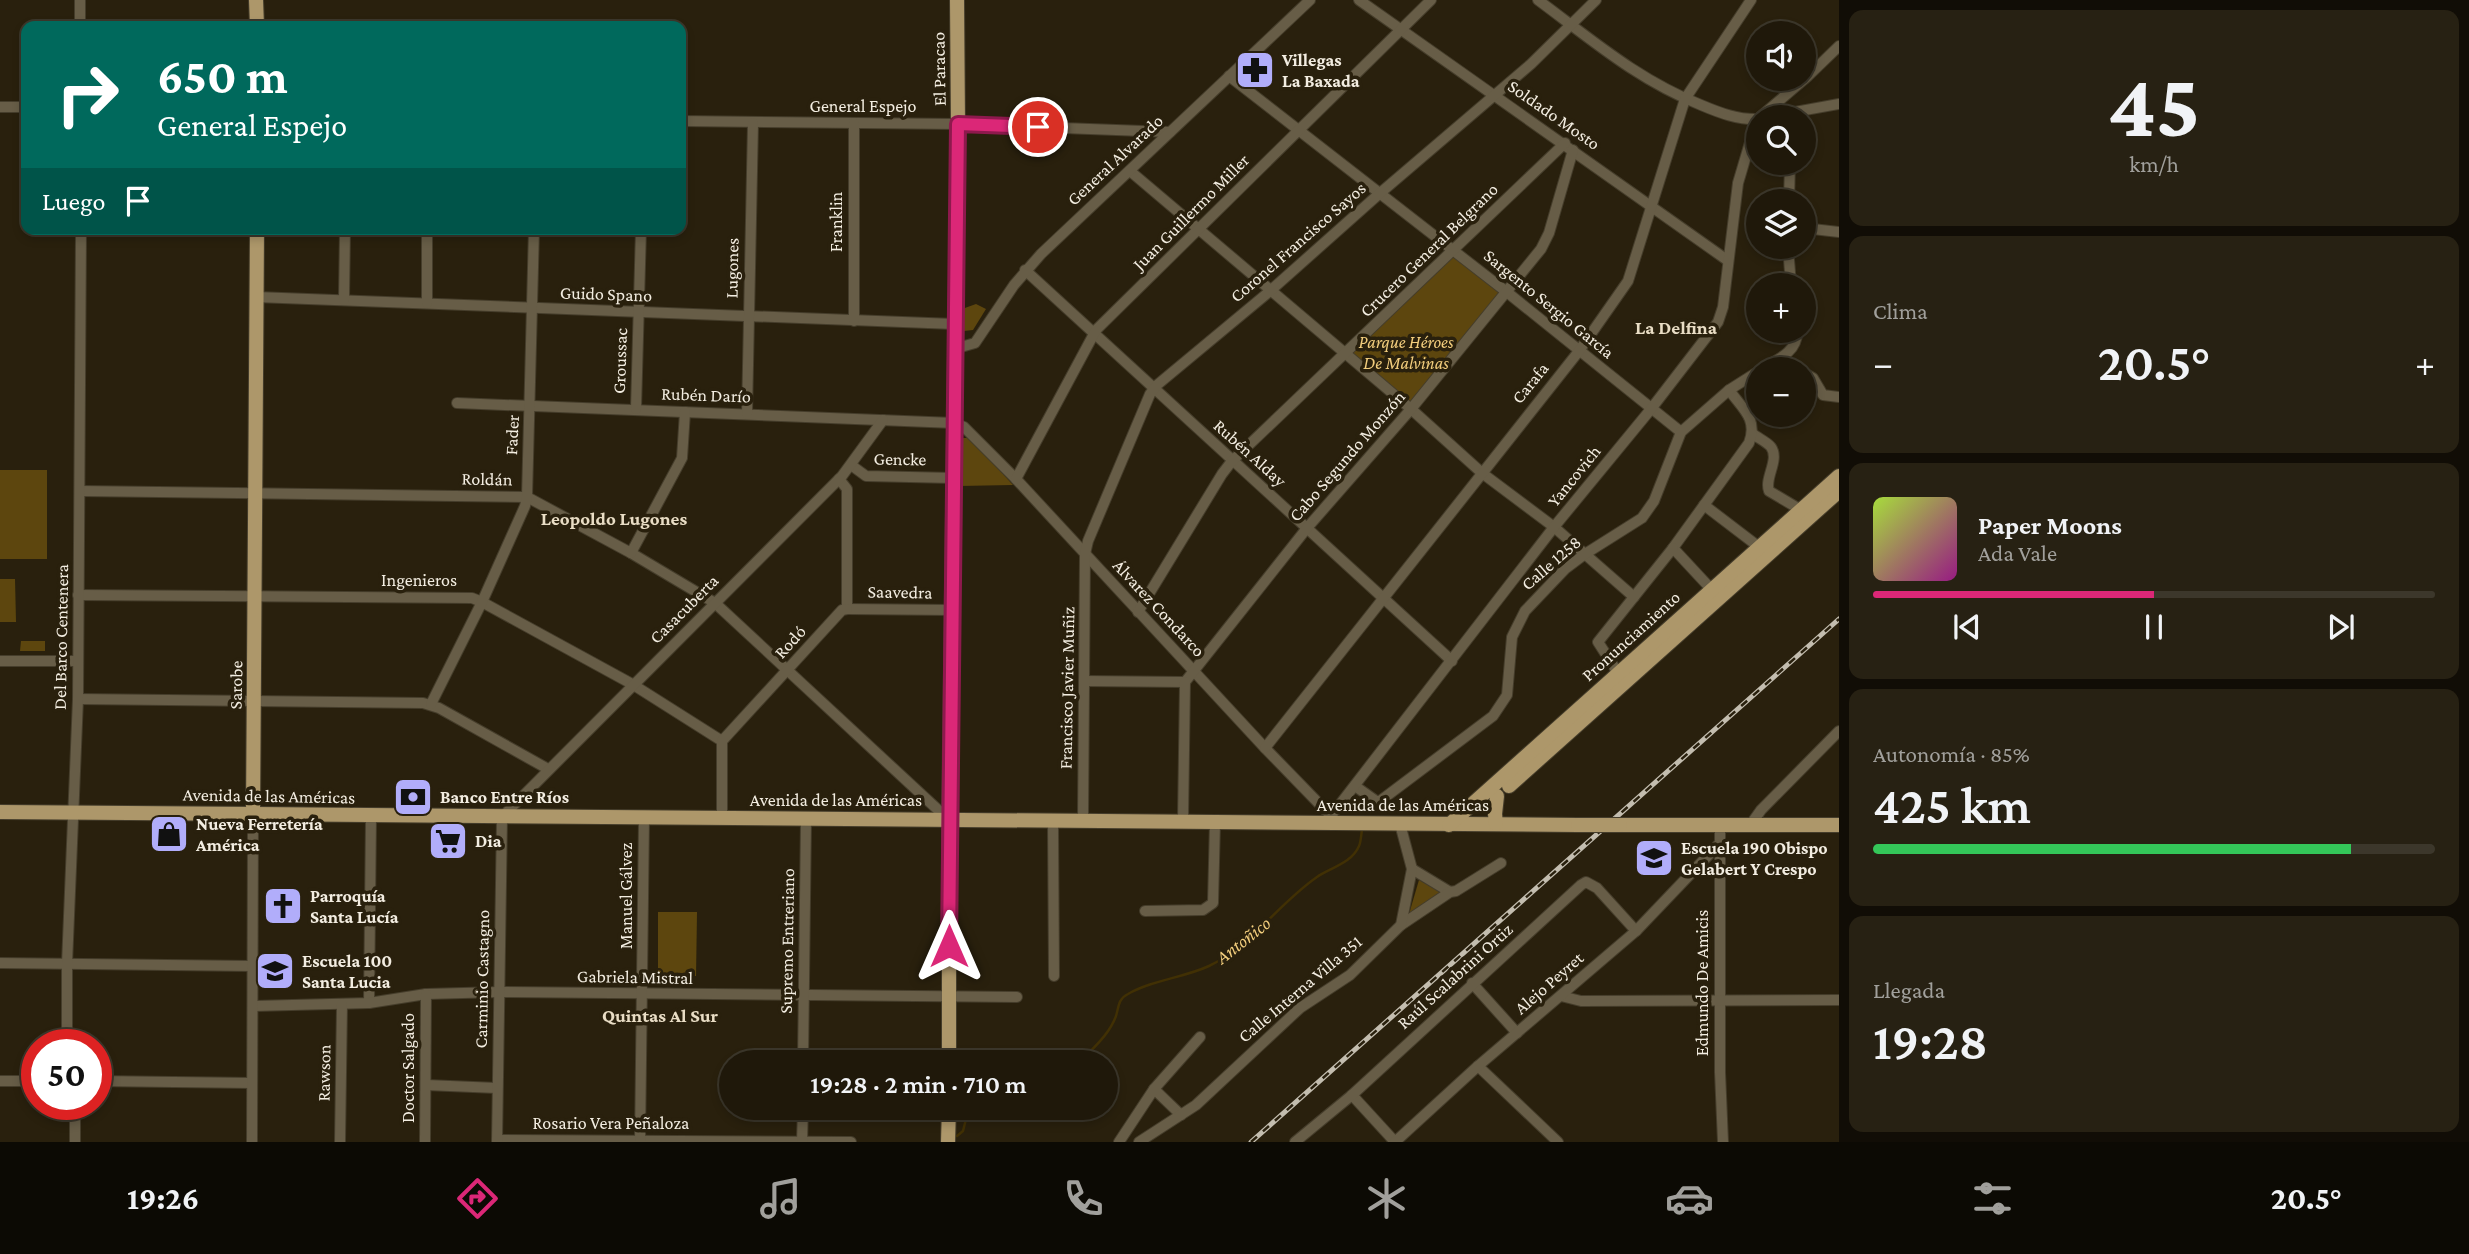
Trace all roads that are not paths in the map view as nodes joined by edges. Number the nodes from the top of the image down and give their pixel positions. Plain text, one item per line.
1 (80, 0) edge
2 (256, 0) edge
3 (957, 0) edge
4 (1310, 0) edge
5 (1359, 0) edge
6 (1431, 0) edge
7 (1538, 0) edge
8 (1596, 0) edge
9 (1751, 0) edge
10 (80, 21) edge
11 (257, 21) edge
12 (1572, 25) junction
13 (1400, 30) junction
14 (1839, 46) edge
15 (1816, 68) edge
16 (1229, 76) junction
17 (1792, 91) edge
18 (1496, 95) junction
19 (1685, 99) junction
20 (1839, 104) edge
21 (1775, 105) edge
22 (0, 107) edge
23 (21, 107) edge
24 (1816, 109) edge
25 (1746, 116) edge
26 (686, 121) edge
27 (753, 123) junction
28 (854, 123) junction
29 (958, 124) junction
30 (1298, 130) junction
31 (1170, 132) junction
32 (1569, 147) junction
33 (1746, 159) edge
34 (1130, 171) junction
35 (1379, 194) junction
36 (1653, 206) junction
37 (1198, 229) junction
38 (1816, 229) edge
39 (1839, 232) edge
40 (81, 235) edge
41 (257, 235) edge
42 (345, 235) edge
43 (427, 235) edge
44 (534, 235) edge
45 (641, 235) edge
46 (1454, 251) junction
47 (1727, 260) junction
48 (1026, 270) junction
49 (1270, 291) junction
50 (1508, 293) junction
51 (256, 297) junction
52 (344, 300) junction
53 (427, 303) junction
54 (532, 309) junction
55 (639, 313) junction
56 (749, 318) junction
57 (854, 321) junction
58 (954, 324) junction
59 (1093, 334) junction
60 (1795, 343) edge
61 (954, 348) junction
62 (1579, 351) junction
63 (1345, 354) junction
64 (1780, 357) edge
65 (1746, 379) edge
66 (1816, 384) edge
67 (1153, 390) junction
68 (1730, 390) junction
69 (1839, 397) edge
70 (457, 404) dead end
71 (1746, 405) edge
72 (531, 406) junction
73 (636, 409) junction
74 (1411, 409) junction
75 (1651, 409) junction
76 (685, 412) junction
77 (747, 414) junction
78 (883, 420) junction
79 (954, 423) junction
80 (1753, 427) edge
81 (1681, 432) junction
82 (1752, 434) junction
83 (1232, 461) junction
84 (851, 465) junction
85 (1482, 472) junction
86 (1839, 476) edge
87 (953, 478) junction
88 (839, 479) junction
89 (1016, 479) junction
90 (80, 491) junction
91 (1839, 491) edge
92 (256, 494) junction
93 (527, 497) junction
94 (1704, 505) junction
95 (1801, 510) junction
96 (1554, 527) junction
97 (1307, 528) junction
98 (1759, 547) junction
99 (1672, 548) junction
100 (631, 554) junction
101 (1085, 554) junction
102 (1585, 554) junction
103 (1712, 590) junction
104 (78, 595) junction
105 (1634, 597) junction
106 (256, 598) junction
107 (1383, 598) junction
108 (482, 602) junction
109 (715, 603) junction
110 (846, 609) junction
111 (952, 611) junction
112 (1138, 612) junction
113 (0, 661) edge
114 (78, 661) junction
115 (1452, 661) junction
116 (787, 671) junction
117 (1193, 671) junction
118 (1618, 673) junction
119 (1084, 681) junction
120 (1185, 682) junction
121 (632, 684) junction
122 (78, 699) junction
123 (255, 701) junction
124 (431, 704) junction
125 (1839, 731) edge
126 (722, 741) junction
127 (1265, 748) junction
128 (548, 769) junction
129 (1355, 786) junction
130 (1497, 796) junction
131 (0, 812) edge
132 (72, 813) junction
133 (253, 815) junction
134 (371, 816) junction
135 (502, 817) junction
136 (644, 818) junction
137 (722, 818) junction
138 (806, 819) junction
139 (949, 820) junction
140 (1332, 820) junction
141 (1053, 821) junction
142 (1083, 821) junction
143 (1183, 821) junction
144 (1215, 822) junction
145 (1400, 824) junction
146 (1496, 824) junction
147 (1720, 824) junction
148 (1751, 824) junction
149 (1449, 825) junction
150 (1467, 825) junction
151 (1839, 825) edge
152 (1719, 844) junction
153 (1501, 863) dead end
154 (1412, 869) junction
155 (1450, 892) junction
156 (1145, 911) dead end
157 (1401, 925) junction
158 (1636, 931) junction
159 (0, 963) edge
160 (67, 964) junction
161 (253, 967) junction
162 (1054, 976) dead end
163 (1472, 983) junction
164 (500, 992) junction
165 (643, 994) junction
166 (426, 995) junction
167 (804, 996) junction
168 (1561, 996) junction
169 (949, 997) junction
170 (1017, 997) dead end
171 (1719, 1000) junction
172 (1839, 1000) edge
173 (369, 1003) junction
174 (342, 1004) junction
175 (253, 1006) junction
176 (67, 1029) edge
177 (1517, 1033) junction
178 (1200, 1038) dead end
179 (803, 1050) edge
180 (949, 1050) edge
181 (1478, 1066) junction
182 (0, 1081) edge
183 (21, 1081) edge
184 (112, 1081) edge
185 (252, 1083) junction
186 (426, 1085) junction
187 (498, 1088) junction
188 (1154, 1089) junction
189 (1352, 1095) junction
190 (1181, 1115) junction
191 (75, 1120) edge
192 (803, 1120) edge
193 (948, 1120) edge
194 (497, 1141) edge
195 (75, 1142) edge
196 (252, 1142) edge
197 (340, 1142) edge
198 (425, 1142) edge
199 (640, 1142) edge
200 (802, 1142) edge
201 (851, 1142) edge
202 (948, 1142) edge
203 (1119, 1142) edge
204 (1139, 1142) edge
205 (1295, 1142) edge
206 (1395, 1142) edge
207 (1558, 1142) edge
208 (1723, 1142) edge

1 - 10 street
2 - 11 main road
3 - 29 main road, El Paracao
4 - 16 street, General Alvarado
5 - 13 street, Soldado Mosto
6 - 13 street, Juan Guillermo Miller
7 - 12 street
8 - 12 street, Coronel Francisco Sayos
9 - 19 street, Carafa
12 - 18 street, Coronel Francisco Sayos
12 - 19 street
13 - 18 street, Soldado Mosto
13 - 30 street, Juan Guillermo Miller
14 - 15 street
16 - 30 street, Sargento Sergio García
16 - 31 street, General Alvarado
17 - 21 street
18 - 32 street, Soldado Mosto
18 - 35 street, Coronel Francisco Sayos
19 - 25 street
19 - 36 street, Carafa
20 - 24 street
22 - 23 street
26 - 27 street, General Espejo
27 - 28 street, General Espejo
27 - 56 street, Lugones
28 - 29 street, General Espejo
28 - 57 street, Franklin
29 - 31 street, General Espejo
29 - 58 main road, El Paracao
30 - 35 street, Sargento Sergio García
30 - 37 street, Juan Guillermo Miller
31 - 34 street, General Alvarado
32 - 36 street, Soldado Mosto
32 - 46 street, Crucero General Belgrano
32 - 50 street, Cabo Segundo Monzón
33 - 47 street, Yancovich
34 - 37 street
34 - 48 street, General Alvarado
35 - 46 street, Sargento Sergio García
35 - 49 street, Coronel Francisco Sayos
36 - 47 street, Soldado Mosto
36 - 62 street, Carafa
37 - 49 street
37 - 59 street, Juan Guillermo Miller
38 - 39 street
40 - 90 street, Del Barco Centenera
41 - 51 main road, Sarobe
42 - 52 street
43 - 53 street
44 - 54 street, Fader
45 - 55 street, Groussac
46 - 50 street, Sargento Sergio García
46 - 63 street, Crucero General Belgrano
47 - 75 street, Yancovich
48 - 59 street, Rubén Alday
48 - 61 street, General Alvarado
49 - 63 street
49 - 67 street, Coronel Francisco Sayos
50 - 62 street, Sargento Sergio García
50 - 74 street, Cabo Segundo Monzón
51 - 52 street, Guido Spano
51 - 92 main road, Sarobe
52 - 53 street, Guido Spano
53 - 54 street, Guido Spano
54 - 55 street, Guido Spano
54 - 72 street, Fader
55 - 56 street, Guido Spano
55 - 73 street, Groussac
56 - 57 street, Guido Spano
56 - 77 street, Lugones
57 - 58 street, Guido Spano
58 - 61 main road, El Paracao
59 - 67 street, Rubén Alday
59 - 89 street, Juan Guillermo Miller
60 - 64 street, Calle 1258
61 - 79 main road, El Paracao
62 - 75 street, Sargento Sergio García
62 - 85 street, Carafa
63 - 74 street
63 - 83 street, Crucero General Belgrano
65 - 68 street, Calle 1258
66 - 69 street
67 - 83 street, Rubén Alday
67 - 101 street, Coronel Francisco Sayos
68 - 71 street
68 - 81 street, Calle 1258
70 - 72 street, Rubén Darío
72 - 73 street, Rubén Darío
72 - 93 street, Fader
73 - 76 street, Rubén Darío
74 - 85 street
74 - 97 street, Cabo Segundo Monzón
75 - 81 street, Sargento Sergio García
75 - 96 street, Yancovich
76 - 77 street, Rubén Darío
76 - 100 street
77 - 78 street, Rubén Darío
78 - 79 street, Rubén Darío
78 - 84 street, Casacuberta
79 - 87 main road, El Paracao
79 - 89 street, Álvarez Condarco
80 - 82 street
81 - 102 street, Calle 1258
82 - 94 street
82 - 95 street
83 - 97 street, Rubén Alday
83 - 112 street, Crucero General Belgrano
84 - 87 street, Gencke
84 - 88 street, Casacuberta
85 - 96 street
85 - 107 street, Carafa
86 - 95 main road, Pronunciamiento
87 - 111 main road, El Paracao
88 - 109 street, Casacuberta
88 - 110 street
89 - 101 street, Álvarez Condarco
90 - 92 street, Roldán
90 - 104 street, Del Barco Centenera
91 - 130 main road, Pronunciamiento
92 - 93 street, Roldán
92 - 106 main road, Sarobe
93 - 100 street, Roldán
93 - 108 street, Fader
94 - 98 street
94 - 99 street
95 - 98 main road, Pronunciamiento
96 - 102 street
96 - 115 street, Yancovich
97 - 107 street, Rubén Alday
97 - 117 street, Cabo Segundo Monzón
98 - 103 main road, Pronunciamiento
99 - 103 street
99 - 105 street
100 - 109 street, Roldán
101 - 112 street, Álvarez Condarco
101 - 119 street, Francisco Javier Muñiz
102 - 105 street
102 - 129 street, Calle 1258
103 - 118 main road, Pronunciamiento
104 - 106 street, Ingenieros
104 - 114 street, Del Barco Centenera
105 - 118 street
106 - 108 street, Ingenieros
106 - 123 main road, Sarobe
107 - 115 street, Rubén Alday
107 - 127 street, Carafa
108 - 121 street, Ingenieros
108 - 124 street, Fader
109 - 116 street, Roldán
109 - 121 street, Casacuberta
110 - 111 street, Saavedra
110 - 116 street, Rodó
111 - 139 main road, El Paracao
112 - 117 street, Álvarez Condarco
113 - 114 street
114 - 122 street, Del Barco Centenera
115 - 129 street, Yancovich
116 - 126 street, Rodó
116 - 139 street, Roldán
117 - 120 street, Cabo Segundo Monzón
117 - 127 street, Álvarez Condarco
118 - 149 main road, Pronunciamiento
119 - 120 street
119 - 142 street, Francisco Javier Muñiz
120 - 143 street
121 - 126 street, Ingenieros
121 - 128 street, Casacuberta
122 - 123 street
122 - 132 street, Del Barco Centenera
123 - 124 street
123 - 133 main road, Sarobe
124 - 128 street
125 - 148 street
126 - 137 street
127 - 140 street, Álvarez Condarco
128 - 135 street, Casacuberta
129 - 140 street, Yancovich
130 - 146 main road
130 - 150 main road, Pronunciamiento
131 - 132 main road, Avenida de las Américas
132 - 133 main road, Avenida de las Américas
132 - 160 street, Del Barco Centenera
133 - 134 main road, Avenida de las Américas
133 - 161 street, Sarobe
134 - 135 main road, Avenida de las Américas
134 - 173 street
135 - 136 main road, Avenida de las Américas
135 - 164 street, Carminio Castagno
136 - 137 main road, Avenida de las Américas
136 - 165 street, Manuel Gálvez
137 - 138 main road, Avenida de las Américas
138 - 139 main road, Avenida de las Américas
138 - 167 street, Supremo Entreriano
139 - 141 main road, Avenida de las Américas
139 - 169 main road, El Paracao
140 - 144 main road, Avenida de las Américas
140 - 145 main road, Avenida de las Américas
141 - 142 main road, Avenida de las Américas
141 - 162 street
142 - 143 main road, Avenida de las Américas
143 - 144 main road, Avenida de las Américas
144 - 156 street
145 - 149 main road, Avenida de las Américas
145 - 154 street
146 - 147 main road, Avenida de las Américas, bridge
146 - 150 main road, Avenida de las Américas
147 - 148 main road, Avenida de las Américas
147 - 152 street, Edmundo De Amicis
148 - 151 main road, Avenida de las Américas
149 - 150 main road, Avenida de las Américas
152 - 158 street, Alejo Peyret
152 - 171 street, Edmundo De Amicis
153 - 155 street, Calle Interna Villa 351
154 - 155 street
154 - 157 street
155 - 157 street, Calle Interna Villa 351
157 - 190 street, Calle Interna Villa 351
158 - 163 street, Raúl Scalabrini Ortiz
158 - 168 street, Alejo Peyret
159 - 160 street
160 - 161 street
160 - 176 street, Del Barco Centenera
161 - 175 street, Sarobe
163 - 177 street
163 - 189 street, Raúl Scalabrini Ortiz
164 - 165 street, Gabriela Mistral
164 - 166 street, Gabriela Mistral
164 - 187 street, Carminio Castagno
165 - 167 street, Gabriela Mistral
165 - 199 street, Manuel Gálvez
166 - 173 street, Gabriela Mistral
166 - 186 street, Doctor Salgado
167 - 169 street, Gabriela Mistral
167 - 179 street, Supremo Entreriano
168 - 171 street
168 - 177 street, Alejo Peyret
169 - 170 street, Gabriela Mistral
169 - 180 main road, El Paracao
171 - 172 street
171 - 208 street, Edmundo De Amicis
173 - 174 street, Gabriela Mistral
174 - 175 street, Gabriela Mistral
174 - 197 street, Rawson
175 - 185 street, Sarobe
177 - 181 street, Alejo Peyret
178 - 188 street
181 - 206 street, Alejo Peyret
181 - 207 street
182 - 183 street
184 - 185 street
185 - 196 street, Sarobe
186 - 187 street
186 - 198 street, Doctor Salgado
187 - 194 street, Carminio Castagno
188 - 190 street
188 - 203 street
189 - 205 street, Raúl Scalabrini Ortiz
189 - 206 street
190 - 204 street, Calle Interna Villa 351
191 - 195 street
192 - 200 street
193 - 202 main road
194 - 199 street, Rosario Vera Peñaloza
199 - 200 street, Rosario Vera Peñaloza
200 - 201 street, Rosario Vera Peñaloza

